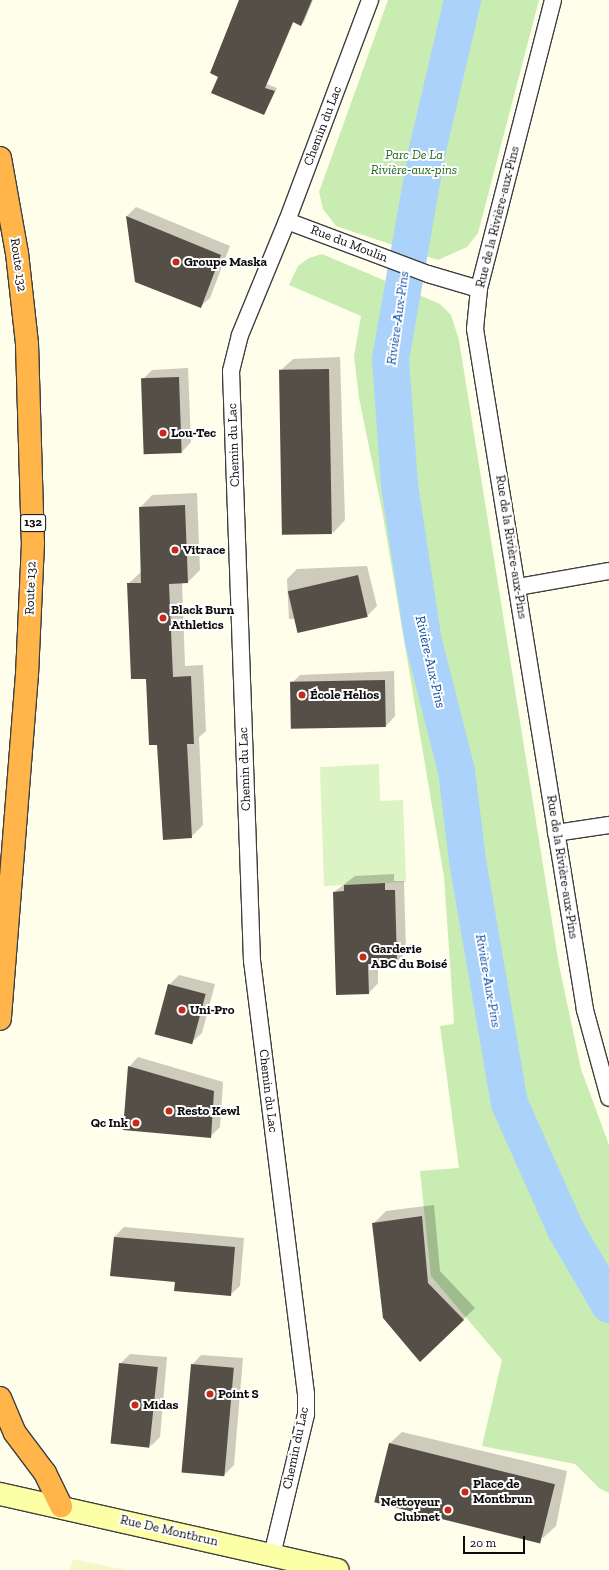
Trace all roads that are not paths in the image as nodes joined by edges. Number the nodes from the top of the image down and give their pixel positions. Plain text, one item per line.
1 (370, 0) edge
2 (553, 0) edge
3 (0, 158) edge
4 (287, 221) junction
5 (479, 289) junction
6 (609, 571) edge
7 (518, 586) junction
8 (609, 825) edge
9 (556, 833) junction
10 (0, 1019) edge
11 (609, 1098) edge
12 (0, 1398) edge
13 (0, 1494) edge
14 (61, 1506) junction
15 (272, 1556) junction
16 (338, 1570) edge

1 - 4 street, Chemin du Lac
2 - 5 street, Rue de la Rivière-aux-Pins
3 - 10 highway, Route 132 / 132
4 - 5 street, Rue du Moulin
4 - 15 street, Chemin du Lac
5 - 7 street, Rue de la Rivière-aux-Pins
6 - 7 street
7 - 9 street, Rue de la Rivière-aux-Pins
8 - 9 street
9 - 11 street, Rue de la Rivière-aux-Pins
12 - 14 highway
13 - 14 street, Rue De Montbrun
14 - 15 street, Rue De Montbrun
15 - 16 street, Rue De Montbrun

